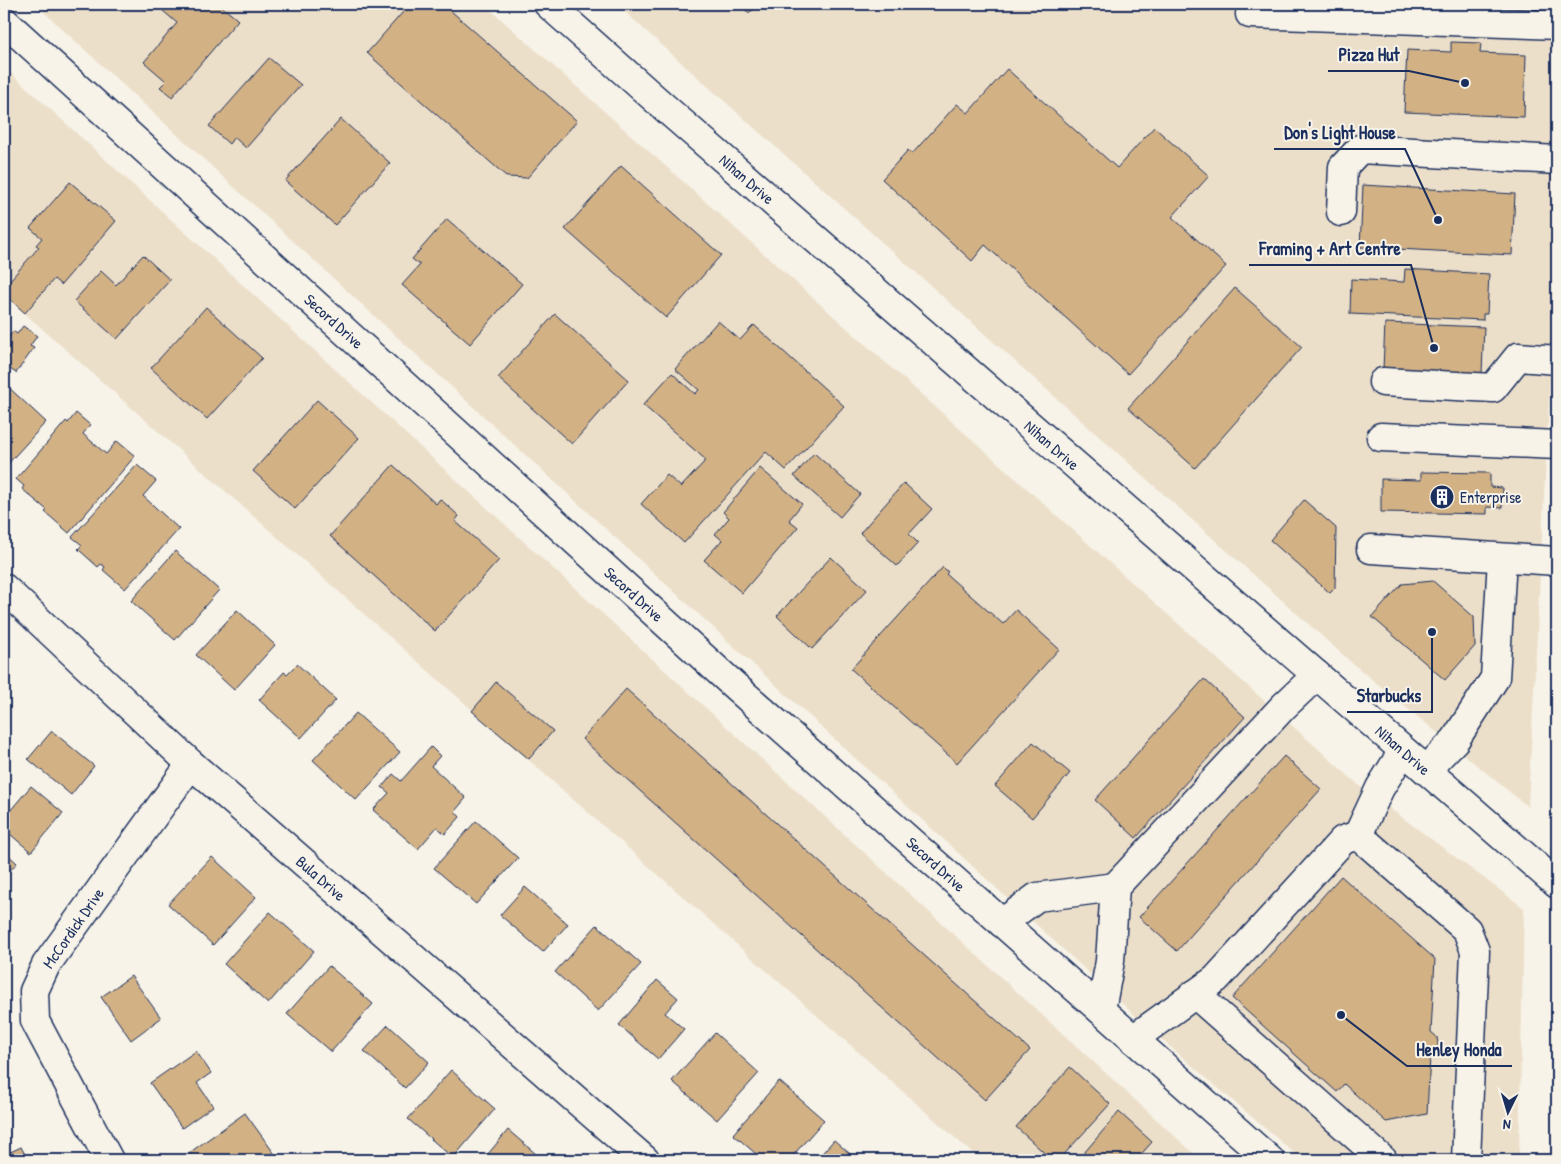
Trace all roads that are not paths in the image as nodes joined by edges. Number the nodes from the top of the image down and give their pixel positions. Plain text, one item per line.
1 (548, 4) edge
2 (1250, 14) dead end
3 (4, 21) edge
4 (1557, 25) edge
5 (1557, 160) edge
6 (1341, 212) dead end
7 (1557, 360) edge
8 (1382, 382) dead end
9 (1381, 437) dead end
10 (1557, 445) edge
11 (1371, 549) dead end
12 (1502, 558) junction
13 (1557, 561) edge
14 (4, 588) edge
15 (1317, 676) junction
16 (1403, 751) junction
17 (191, 764) junction
18 (1426, 770) junction
19 (1358, 835) junction
20 (1557, 884) edge
21 (1115, 887) junction
22 (1002, 923) junction
23 (1195, 994) junction
24 (1101, 1010) junction
25 (1133, 1039) junction
26 (109, 1160) edge
27 (645, 1160) edge
28 (1270, 1160) edge
29 (1383, 1160) edge
30 (1466, 1160) edge

1 - 15 street, Nihan Drive
2 - 4 street
3 - 22 street, Secord Drive
5 - 6 street
7 - 8 street
9 - 10 street
11 - 12 street
12 - 13 street
12 - 18 street
14 - 17 street, Bula Drive
15 - 16 street, Nihan Drive
15 - 21 street
16 - 18 street, Nihan Drive
16 - 19 street
17 - 26 street, McCordick Drive
17 - 27 street, Bula Drive
18 - 20 street, Nihan Drive
19 - 23 street
19 - 30 street
21 - 22 street
21 - 24 street
22 - 24 street, Secord Drive
23 - 25 street
23 - 29 street
24 - 25 street, Secord Drive
25 - 28 street, Secord Drive

